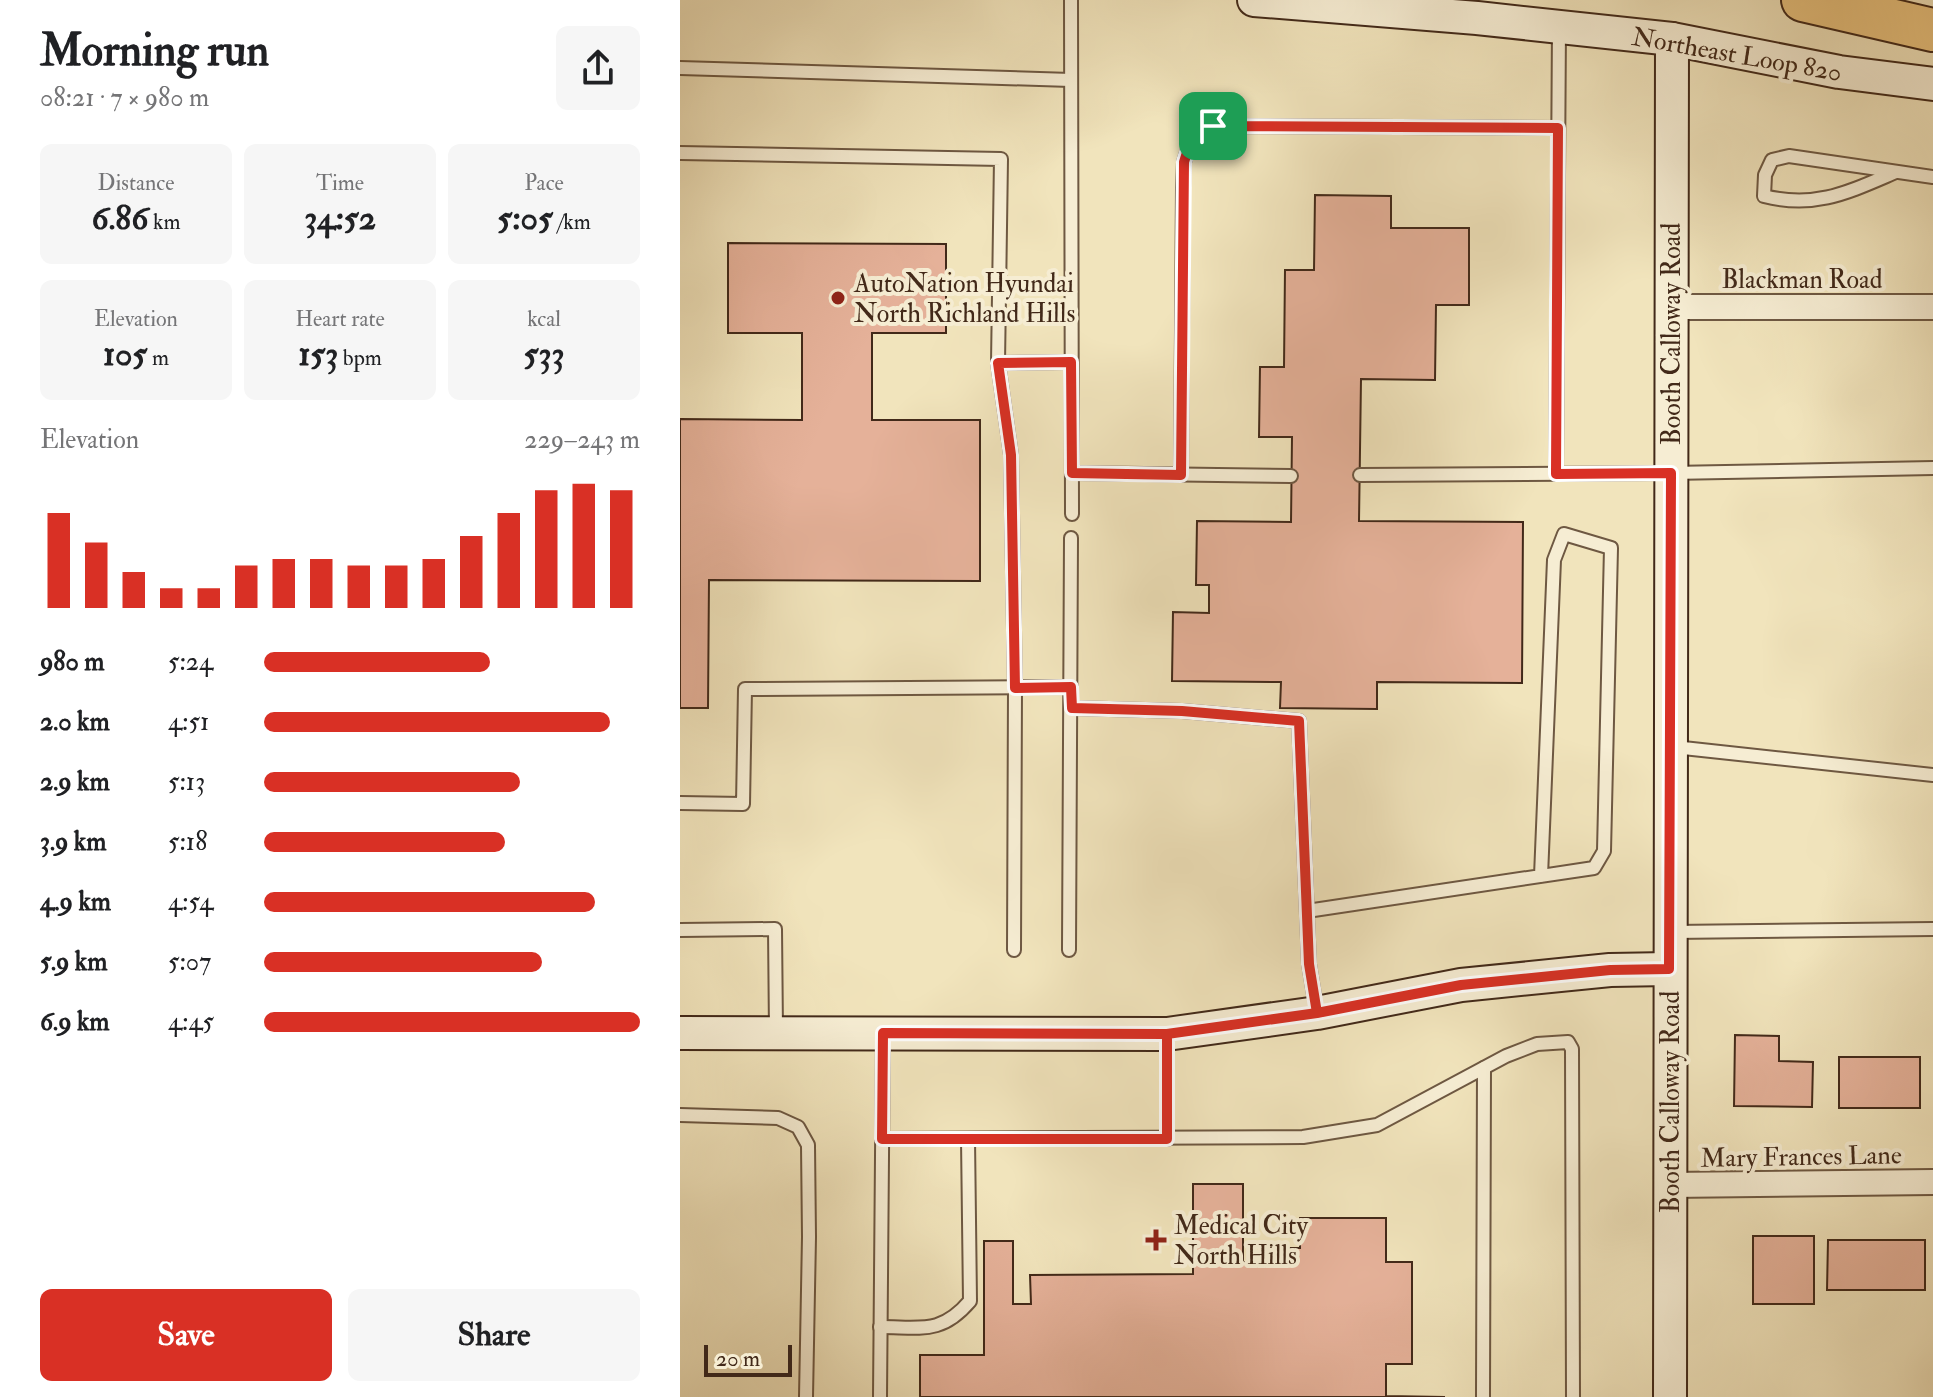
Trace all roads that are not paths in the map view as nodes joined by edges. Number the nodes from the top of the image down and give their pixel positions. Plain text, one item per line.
1 (1071, 0) edge
2 (1254, 0) edge
3 (1803, 0) edge
4 (1559, 27) junction
5 (1928, 28) edge
6 (1672, 39) junction
7 (680, 68) edge
8 (1071, 80) junction
9 (1933, 84) edge
10 (1558, 128) junction
11 (680, 153) edge
12 (1896, 172) junction
13 (1933, 177) edge
14 (1671, 307) junction
15 (1933, 307) edge
16 (1071, 362) junction
17 (998, 363) junction
18 (1933, 468) edge
19 (1072, 473) junction
20 (1671, 473) junction
21 (1556, 474) junction
22 (1181, 475) junction
23 (1360, 475) dead end
24 (1291, 476) dead end
25 (1072, 514) dead end
26 (1071, 538) dead end
27 (1071, 687) junction
28 (1015, 688) junction
29 (1072, 708) junction
30 (1671, 747) junction
31 (1933, 775) edge
32 (680, 803) edge
33 (1541, 876) junction
34 (1307, 911) junction
35 (1933, 929) edge
36 (680, 930) edge
37 (1670, 932) junction
38 (1014, 950) dead end
39 (1069, 950) dead end
40 (1669, 969) junction
41 (1317, 1013) junction
42 (680, 1033) edge
43 (776, 1033) junction
44 (883, 1033) junction
45 (1167, 1034) junction
46 (1484, 1068) junction
47 (680, 1115) edge
48 (882, 1139) junction
49 (968, 1139) junction
50 (1167, 1139) junction
51 (1933, 1182) edge
52 (1670, 1185) junction
53 (880, 1327) junction
54 (806, 1397) edge
55 (880, 1397) edge
56 (1483, 1397) edge
57 (1573, 1397) edge
58 (1670, 1397) edge

1 - 8 lane
2 - 4 street, Northeast Loop 820
3 - 5 highway
4 - 6 street, Northeast Loop 820
4 - 10 lane
6 - 9 street, Northeast Loop 820
6 - 14 street, Booth Calloway Road
7 - 8 lane
8 - 16 lane
10 - 21 lane
10 - 22 lane
11 - 17 lane
12 - 12 lane
12 - 13 lane
14 - 15 street, Blackman Road
14 - 20 street, Booth Calloway Road
16 - 17 lane
16 - 19 lane
17 - 28 lane
18 - 20 lane
19 - 22 lane
19 - 25 lane
20 - 21 lane
20 - 30 street, Booth Calloway Road
21 - 23 lane
22 - 24 lane
26 - 27 lane
27 - 28 lane
27 - 29 lane
28 - 32 lane
28 - 38 lane
29 - 34 lane
29 - 39 lane
30 - 31 lane
30 - 37 street, Booth Calloway Road
33 - 33 lane
33 - 34 lane
34 - 41 lane
35 - 37 lane
36 - 43 lane
37 - 40 street, Booth Calloway Road
40 - 41 street
40 - 52 street, Booth Calloway Road
41 - 45 street
42 - 43 street
43 - 44 street
44 - 45 street
44 - 48 lane
45 - 50 lane
46 - 50 lane
46 - 56 lane
46 - 57 lane
47 - 54 lane
48 - 49 lane
48 - 53 lane
49 - 50 lane
49 - 53 lane
51 - 52 street, Mary Frances Lane
52 - 58 street, Booth Calloway Road
53 - 55 lane

